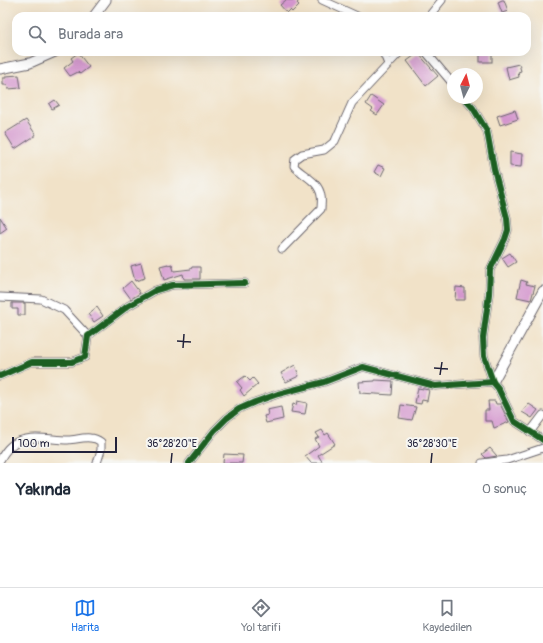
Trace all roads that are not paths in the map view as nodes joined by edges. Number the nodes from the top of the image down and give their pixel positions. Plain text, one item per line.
1 (106, 0) edge
2 (322, 0) edge
3 (442, 0) edge
4 (97, 12) edge
5 (348, 12) edge
6 (433, 12) edge
7 (46, 56) edge
8 (385, 56) edge
9 (396, 56) edge
10 (429, 56) edge
11 (388, 64) junction
12 (0, 69) edge
13 (447, 77) edge
14 (469, 104) edge
15 (282, 249) dead end
16 (245, 283) dead end
17 (543, 292) edge
18 (0, 298) edge
19 (88, 336) junction
20 (0, 376) edge
21 (494, 382) junction
22 (543, 415) edge
23 (530, 432) junction
24 (543, 440) edge
25 (543, 448) edge
26 (0, 460) edge
27 (97, 463) edge
28 (189, 463) edge
29 (482, 463) edge

1 - 4 street
2 - 5 street
3 - 6 street
7 - 12 street
8 - 11 street
9 - 11 street
10 - 13 street
11 - 15 street
14 - 21 street
16 - 19 street
17 - 21 street
18 - 19 street
19 - 20 street
21 - 23 street
21 - 28 street
22 - 23 street
23 - 24 street
25 - 29 street
26 - 27 street

